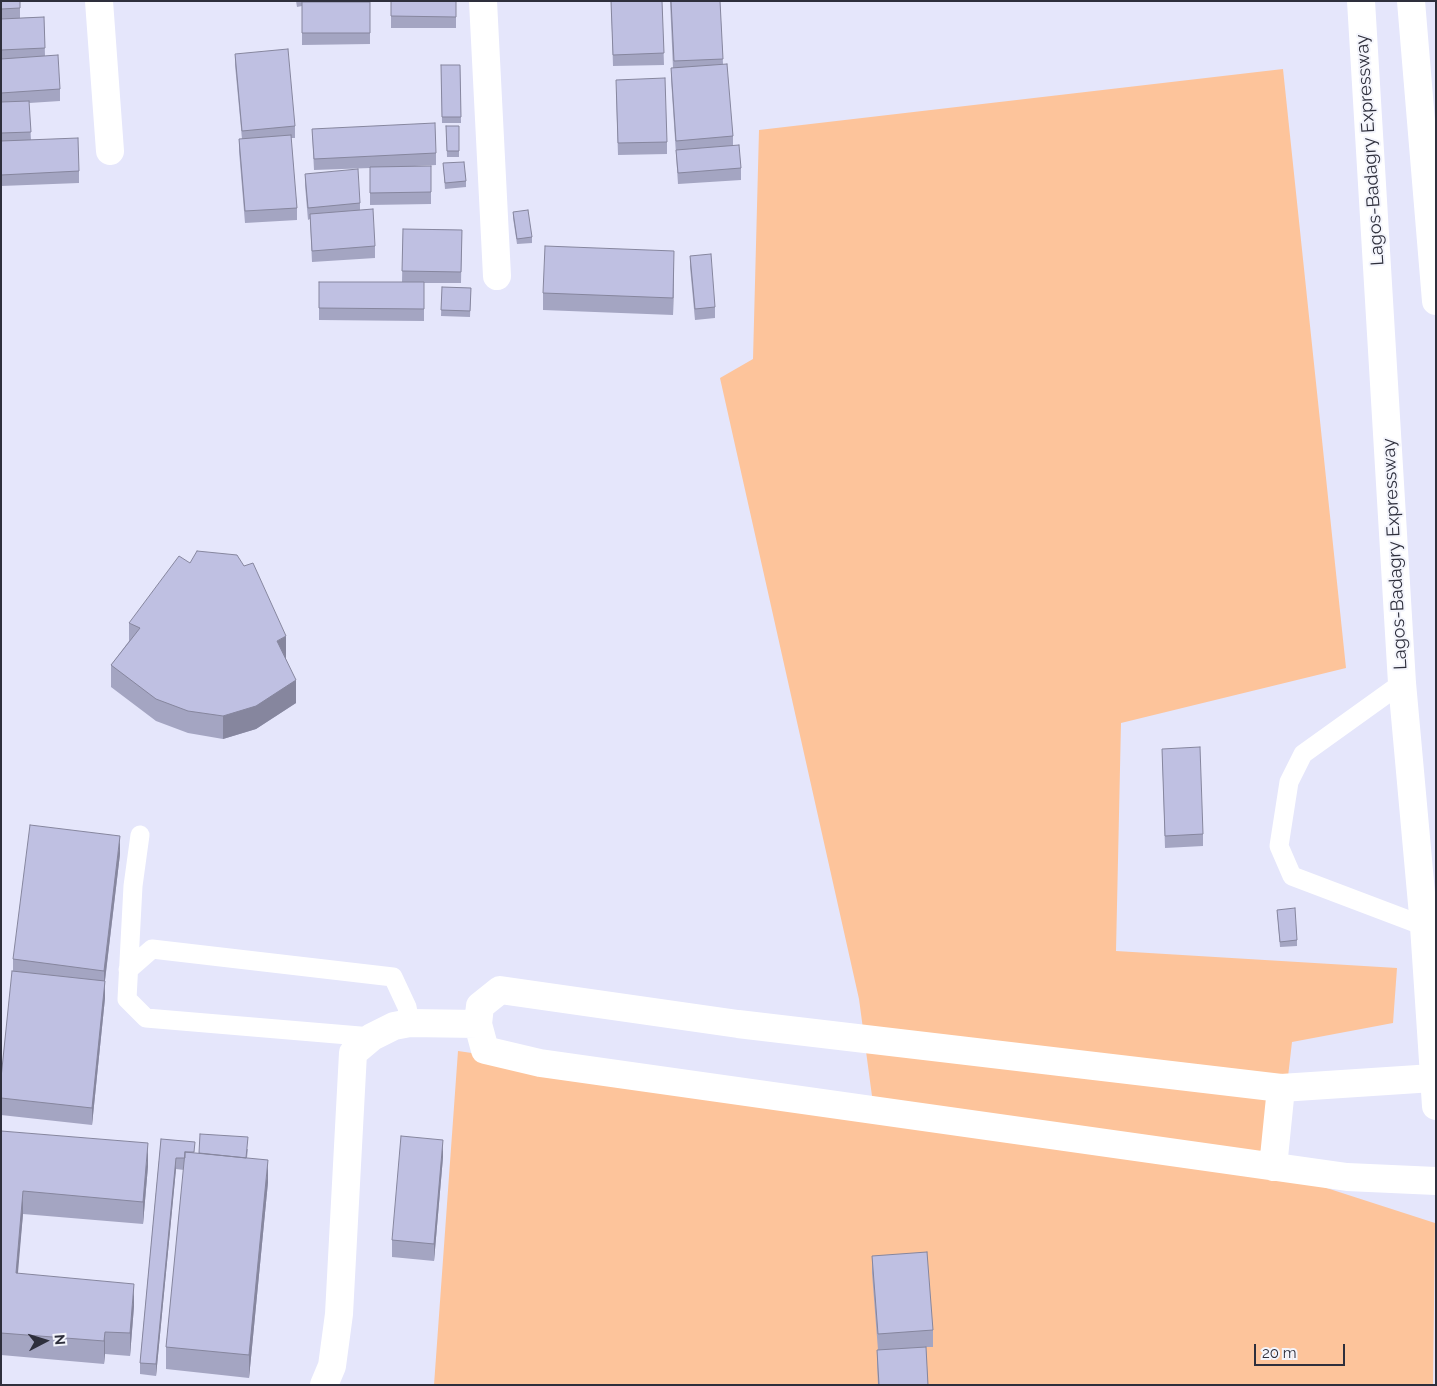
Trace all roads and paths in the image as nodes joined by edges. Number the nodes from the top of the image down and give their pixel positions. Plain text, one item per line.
1 (99, 1) edge
2 (483, 1) edge
3 (1361, 1) edge
4 (1411, 1) edge
5 (110, 151) dead end
6 (497, 276) dead end
7 (1436, 301) edge
8 (1402, 683) junction
9 (140, 835) dead end
10 (1424, 926) junction
11 (128, 970) junction
12 (410, 1024) junction
13 (478, 1024) junction
14 (372, 1038) junction
15 (1433, 1078) junction
16 (1281, 1088) junction
17 (1436, 1106) edge
18 (1273, 1166) junction
19 (1436, 1181) edge
20 (324, 1385) edge

1 - 5 main road
2 - 6 main road
3 - 8 main road, Lagos-Badagry Expressway
4 - 7 main road
8 - 10 main road, Lagos-Badagry Expressway
8 - 10 lane
9 - 11 lane
10 - 15 main road, Lagos-Badagry Expressway
11 - 12 lane
11 - 14 lane
12 - 13 main road
12 - 14 main road
13 - 16 main road
13 - 18 main road
14 - 20 main road
15 - 16 main road
15 - 17 main road, Lagos-Badagry Expressway
16 - 18 main road
18 - 19 main road

